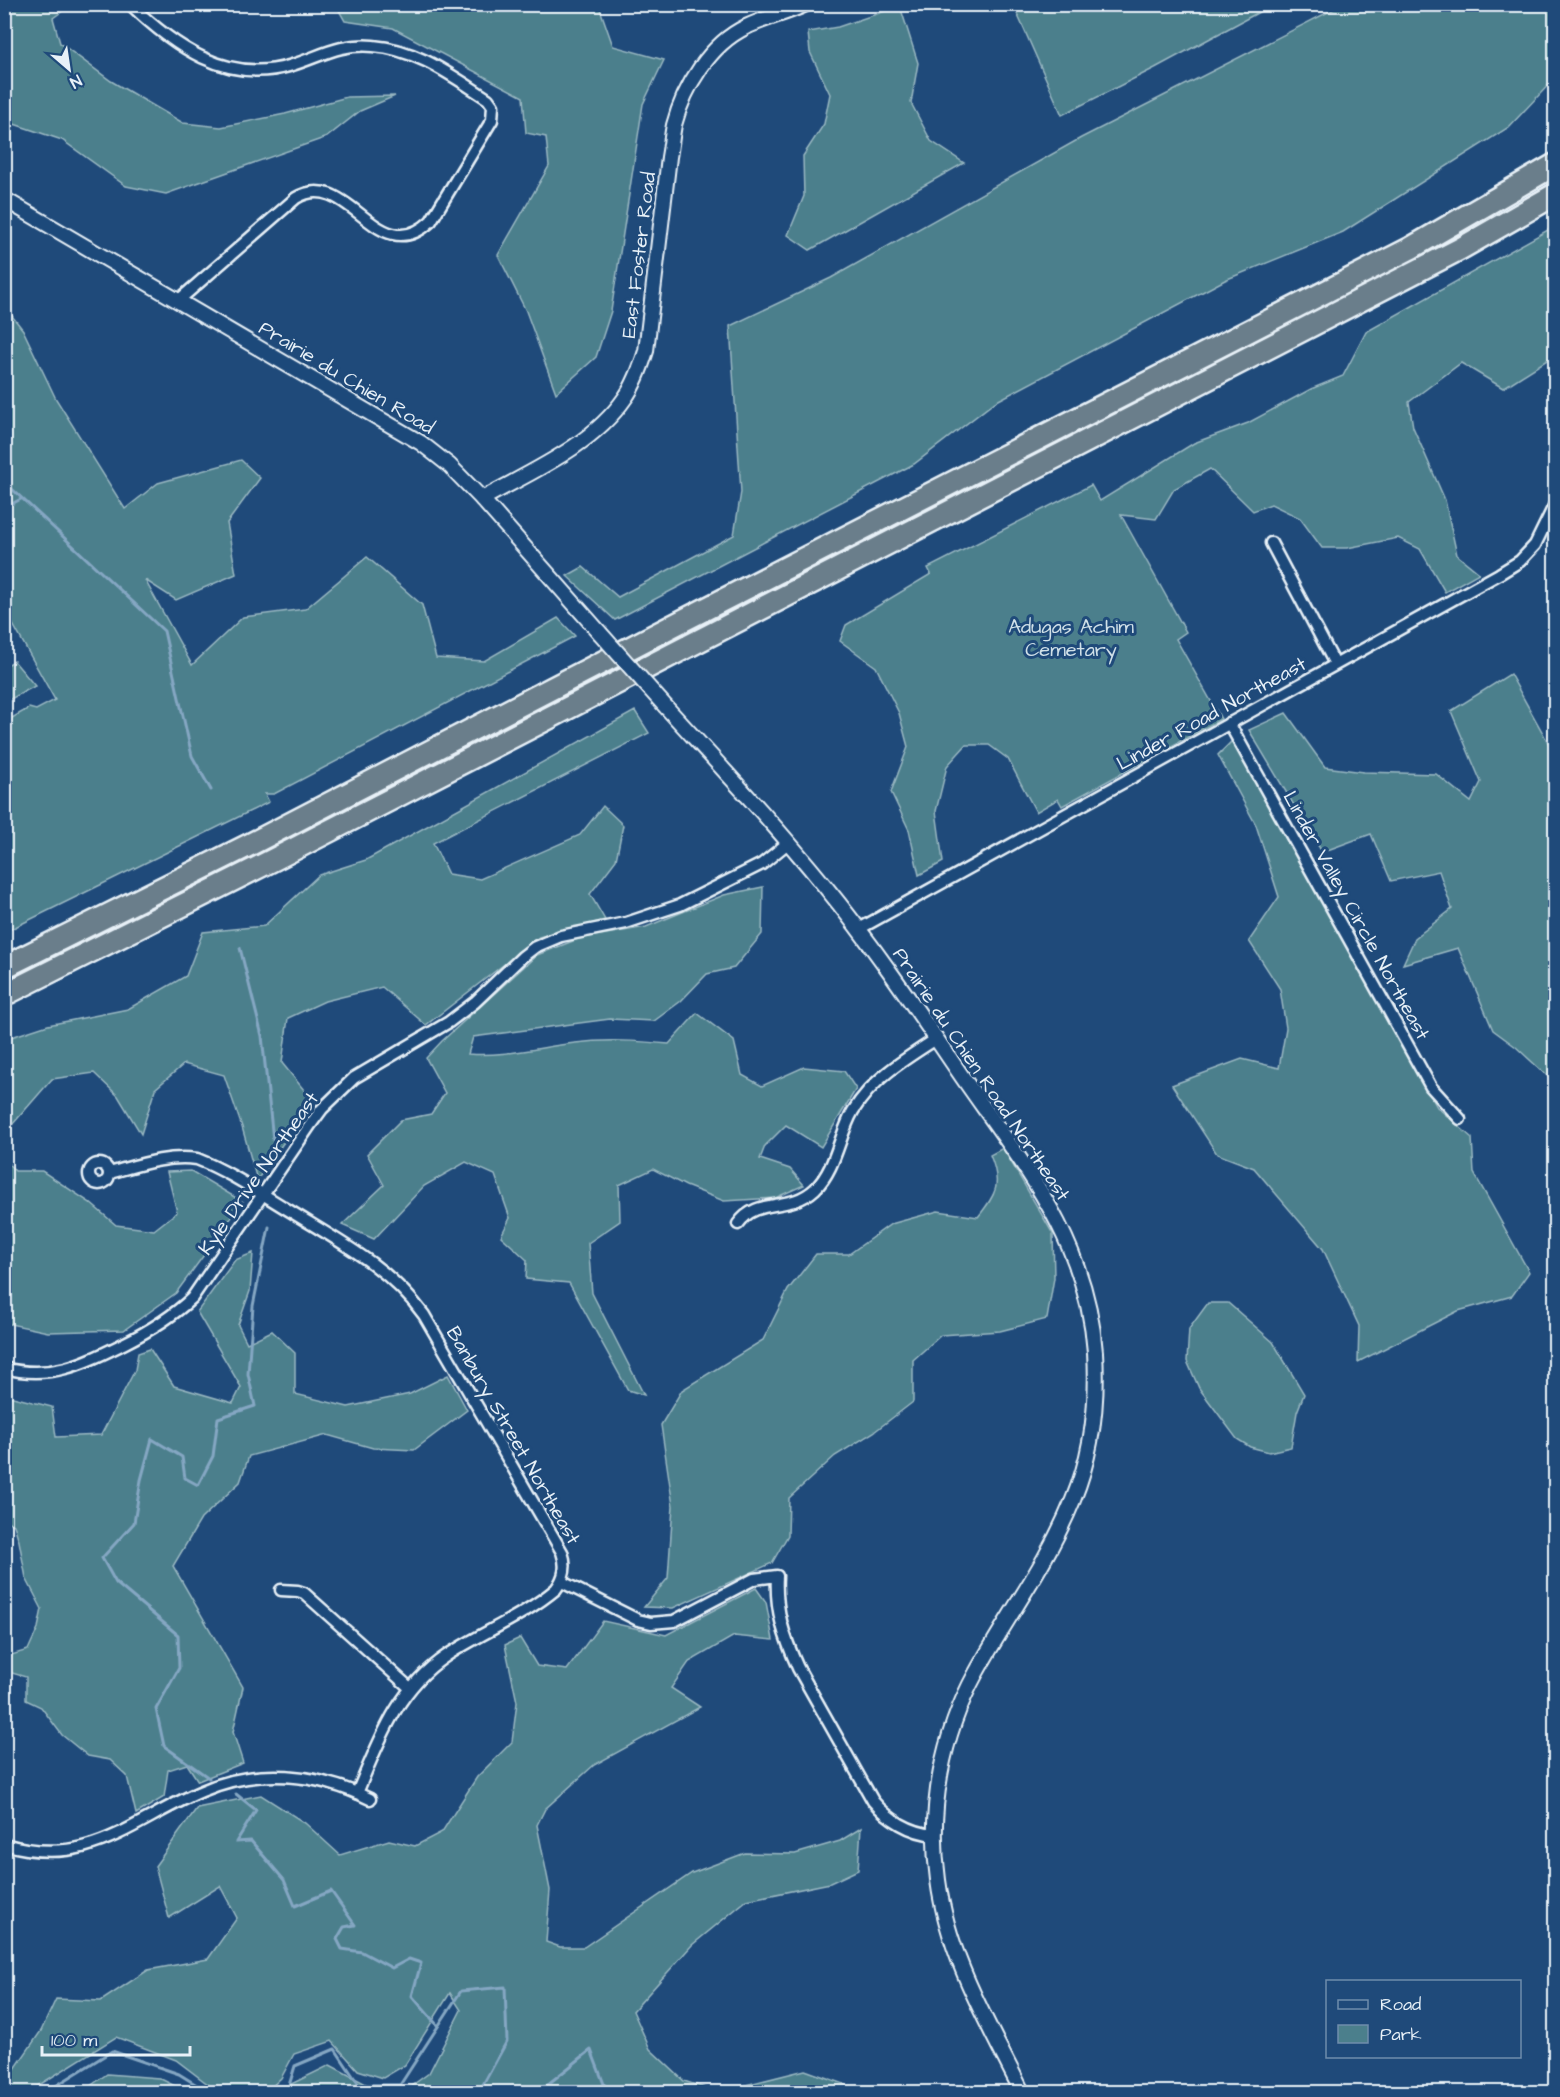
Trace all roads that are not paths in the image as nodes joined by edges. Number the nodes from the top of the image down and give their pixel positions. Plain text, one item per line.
1 (130, 4) edge
2 (806, 4) edge
3 (1556, 149) edge
4 (1556, 164) edge
5 (1556, 194) edge
6 (4, 199) edge
7 (1411, 248) junction
8 (179, 300) junction
9 (482, 499) junction
10 (1556, 502) edge
11 (1271, 543) dead end
12 (1335, 664) junction
13 (666, 707) joint
14 (1229, 723) junction
15 (789, 842) junction
16 (859, 929) junction
17 (4, 967) edge
18 (4, 995) edge
19 (936, 1039) junction
20 (1460, 1119) dead end
21 (110, 1173) dead end
22 (262, 1194) junction
23 (738, 1224) dead end
24 (4, 1368) edge
25 (562, 1582) junction
26 (281, 1590) dead end
27 (410, 1688) junction
28 (357, 1793) junction
29 (370, 1799) dead end
30 (934, 1835) junction
31 (4, 1844) edge
32 (1022, 2092) edge

1 - 8 street
2 - 9 street, East Foster Road
3 - 7 highway
4 - 7 highway
5 - 18 highway
6 - 8 street, Prairie du Chien Road
7 - 17 highway
8 - 9 street, Prairie du Chien Road
9 - 13 street, Prairie du Chien Road, bridge
10 - 12 street, Linder Road Northeast
11 - 12 street
12 - 14 street, Linder Road Northeast
13 - 15 street, Prairie du Chien Road Northeast
14 - 16 street, Linder Road Northeast
14 - 20 street, Linder Valley Circle Northeast
15 - 16 street, Prairie du Chien Road Northeast
15 - 22 street, Kyle Drive Northeast
16 - 19 street, Prairie du Chien Road Northeast
19 - 23 street
19 - 30 street, Prairie du Chien Road Northeast
21 - 22 street, Banbury Street Northeast
22 - 24 street, Kyle Drive Northeast
22 - 25 street, Banbury Street Northeast
25 - 27 street
25 - 30 street
26 - 27 street
27 - 28 street
28 - 29 street
28 - 31 street
30 - 32 street, Prairie du Chien Road Northeast

